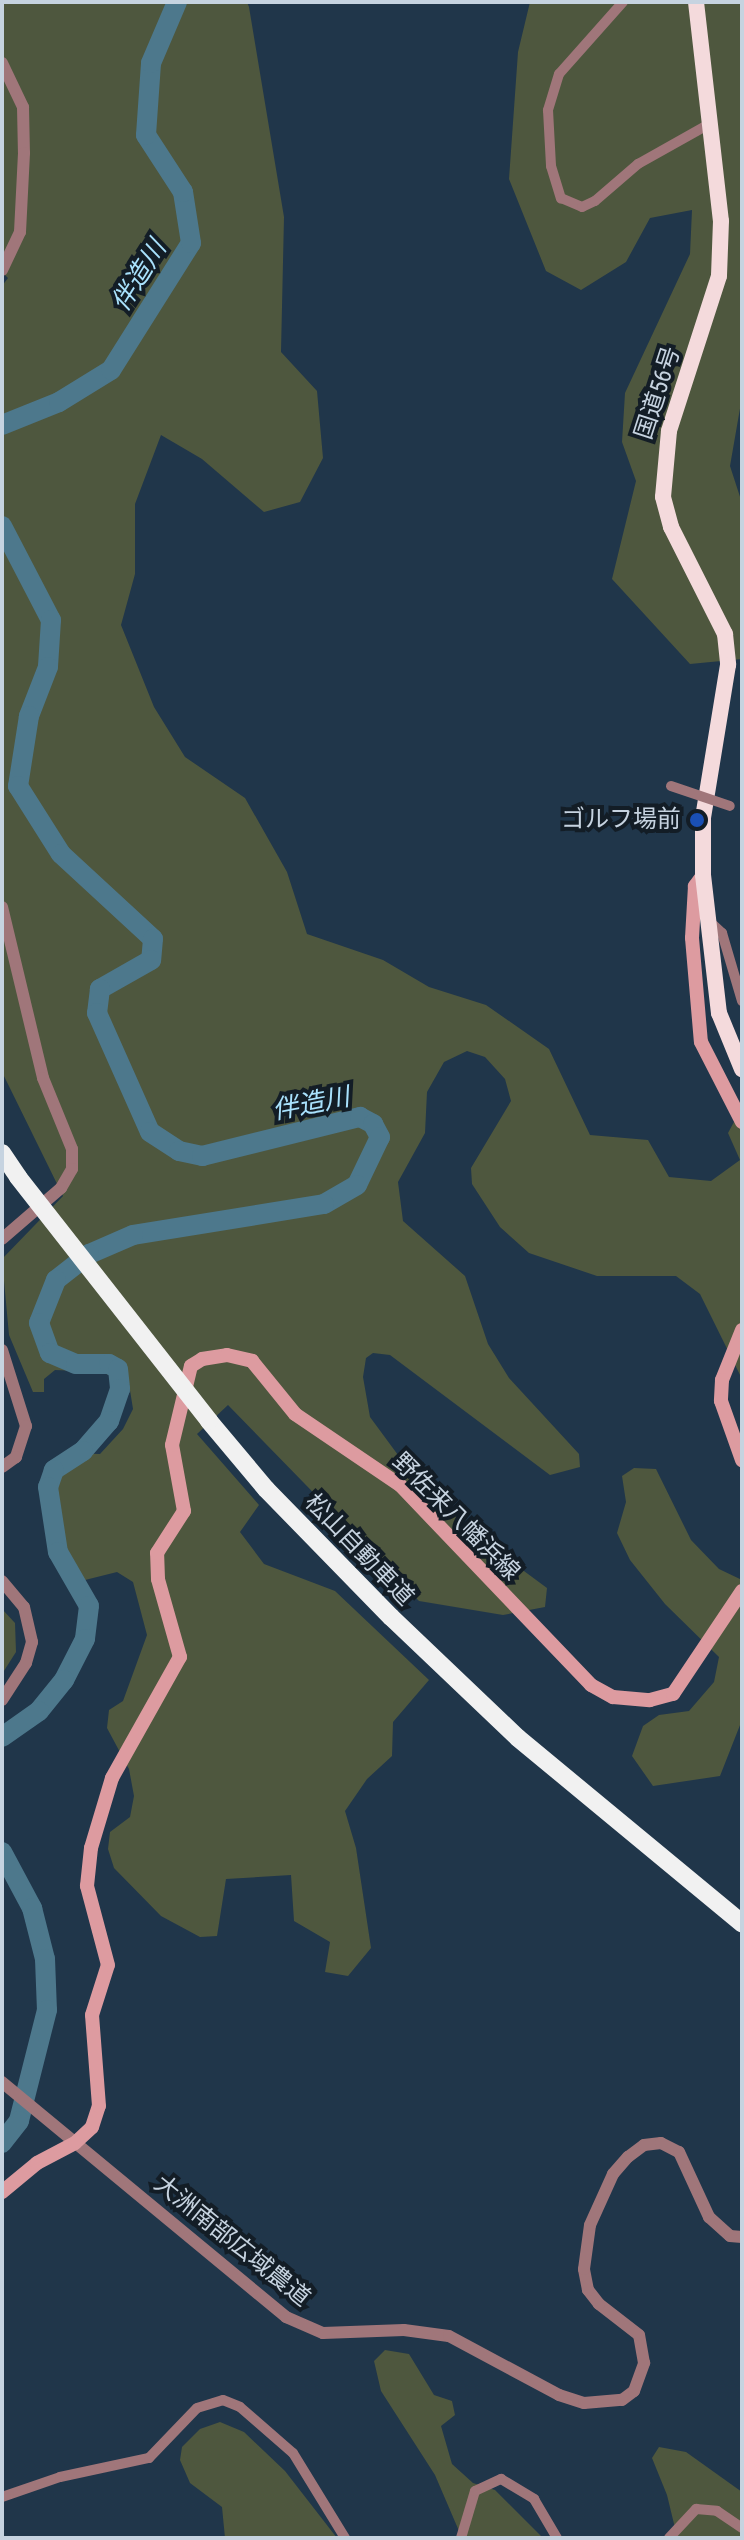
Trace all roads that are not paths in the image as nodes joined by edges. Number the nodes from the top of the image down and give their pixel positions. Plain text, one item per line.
1 (623, 2) edge
2 (696, 2) edge
3 (2, 63) edge
4 (711, 123) junction
5 (2, 270) edge
6 (671, 786) dead end
7 (730, 806) dead end
8 (703, 875) junction
9 (2, 907) edge
10 (708, 920) junction
11 (5, 921) edge
12 (742, 1001) edge
13 (742, 1069) edge
14 (742, 1122) edge
15 (2, 1153) edge
16 (2, 1239) edge
17 (742, 1330) edge
18 (2, 1350) edge
19 (742, 1460) edge
20 (2, 1467) edge
21 (2, 1581) edge
22 (742, 1591) edge
23 (2, 1700) edge
24 (742, 1923) edge
25 (2, 2082) edge
26 (75, 2143) junction
27 (2, 2192) edge
28 (742, 2237) edge
29 (2, 2497) edge
30 (742, 2528) edge
31 (345, 2538) edge
32 (461, 2538) edge
33 (557, 2538) edge
34 (669, 2538) edge

1 - 4 street
2 - 4 highway, 国道56号
3 - 5 street
4 - 8 highway, 国道56号
6 - 7 street, bridge
8 - 10 highway, 国道56号
8 - 14 main road
9 - 11 street
10 - 12 street
10 - 13 highway, 国道56号
11 - 16 street
15 - 24 highway, 松山自動車道, bridge
17 - 19 main road
18 - 20 street
21 - 23 street
22 - 26 main road, 野佐来八幡浜線
25 - 26 street, 大洲南部広域農道
26 - 27 main road, 野佐来八幡浜線
26 - 28 street, 大洲南部広域農道
29 - 31 street
30 - 34 street
32 - 33 street

